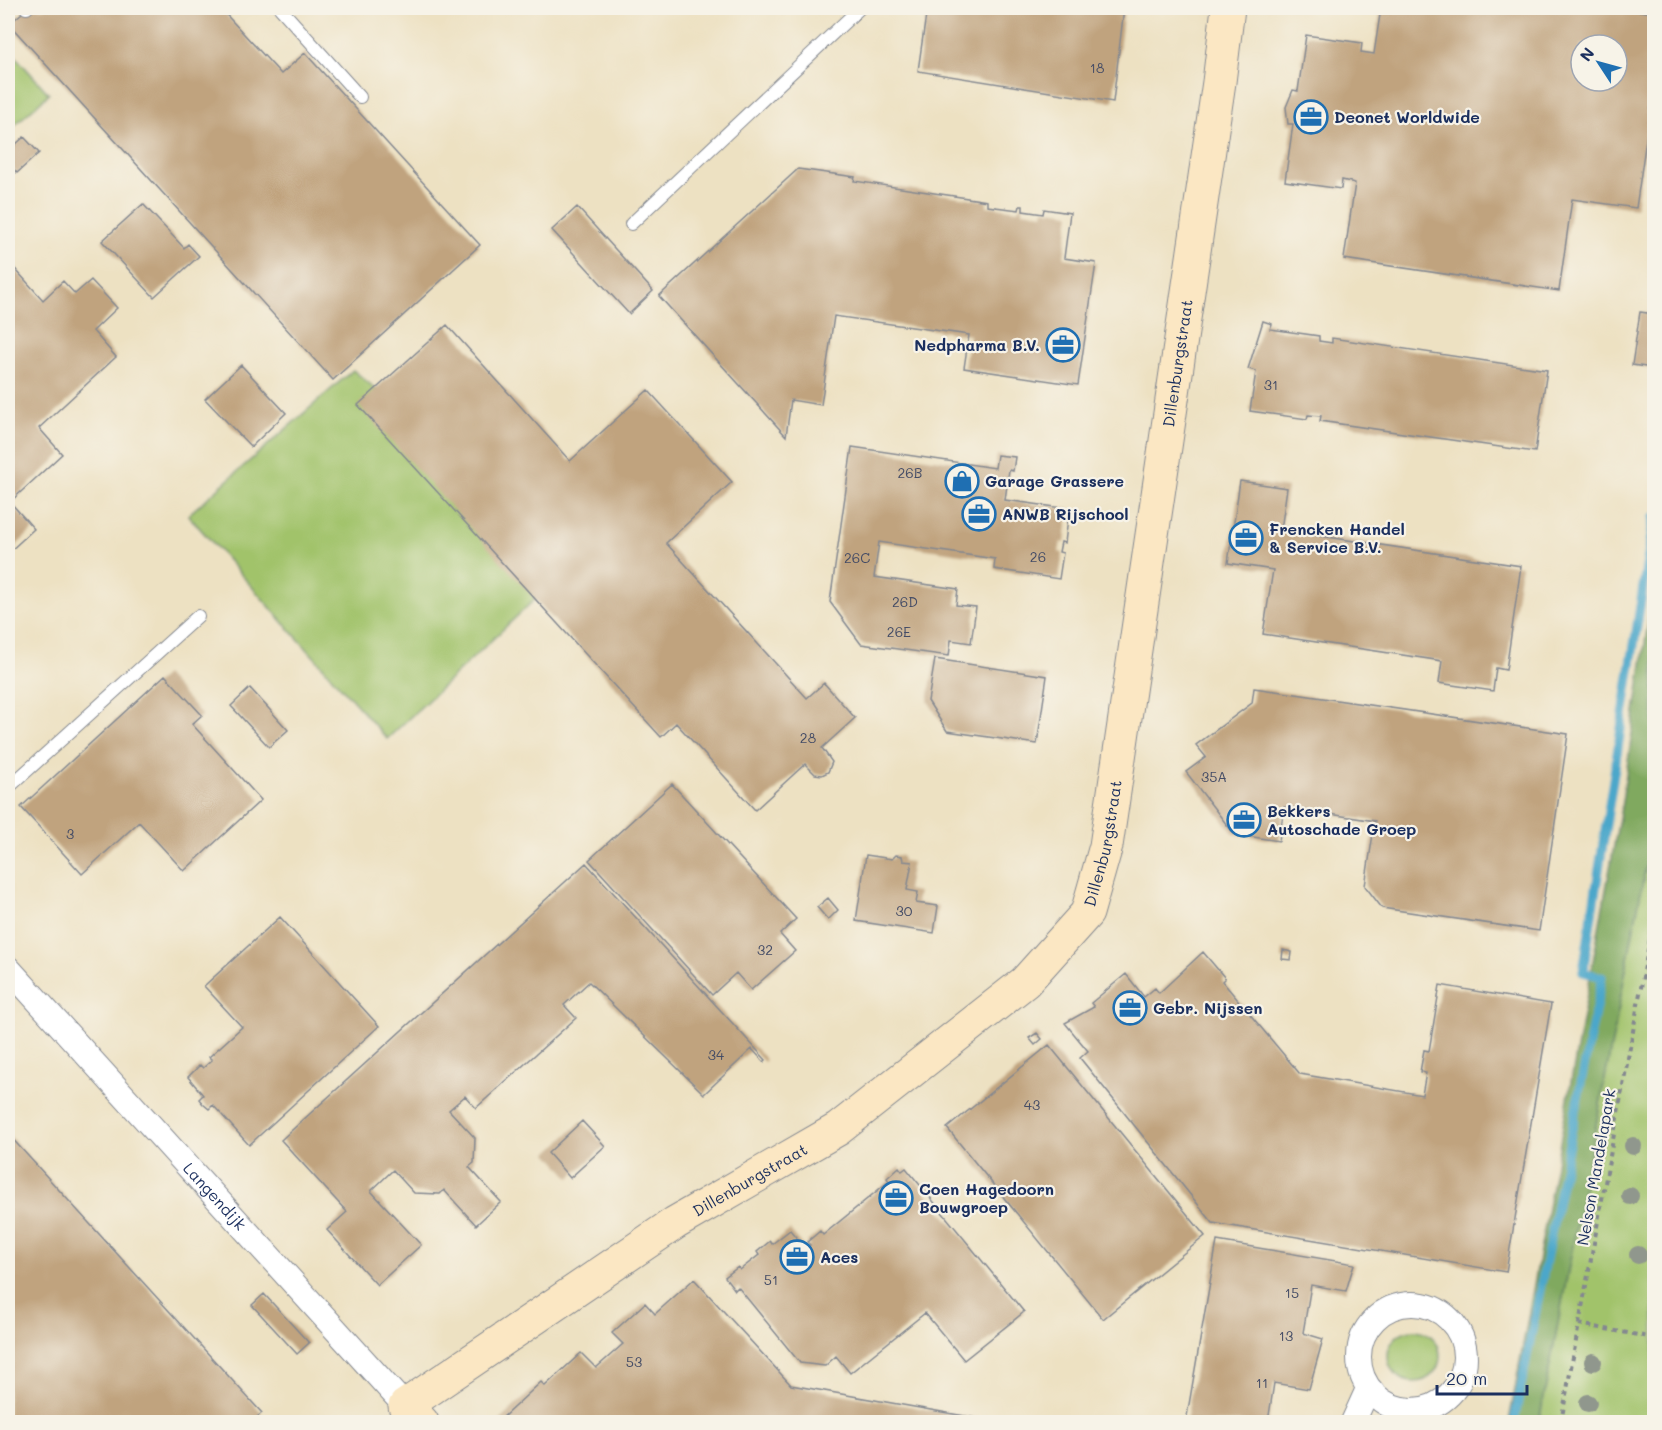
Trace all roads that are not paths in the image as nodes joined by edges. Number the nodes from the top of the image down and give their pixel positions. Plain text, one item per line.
1 (280, 8) edge
2 (860, 8) edge
3 (1228, 8) edge
4 (360, 97) dead end
5 (631, 224) dead end
6 (198, 616) dead end
7 (8, 788) edge
8 (8, 968) edge
9 (1368, 1389) junction
10 (413, 1414) edge
11 (1353, 1422) edge

1 - 4 lane
2 - 5 lane
3 - 10 street, Dillenburgstraat
6 - 7 lane
8 - 10 street, Langendijk
9 - 9 street
9 - 11 street

